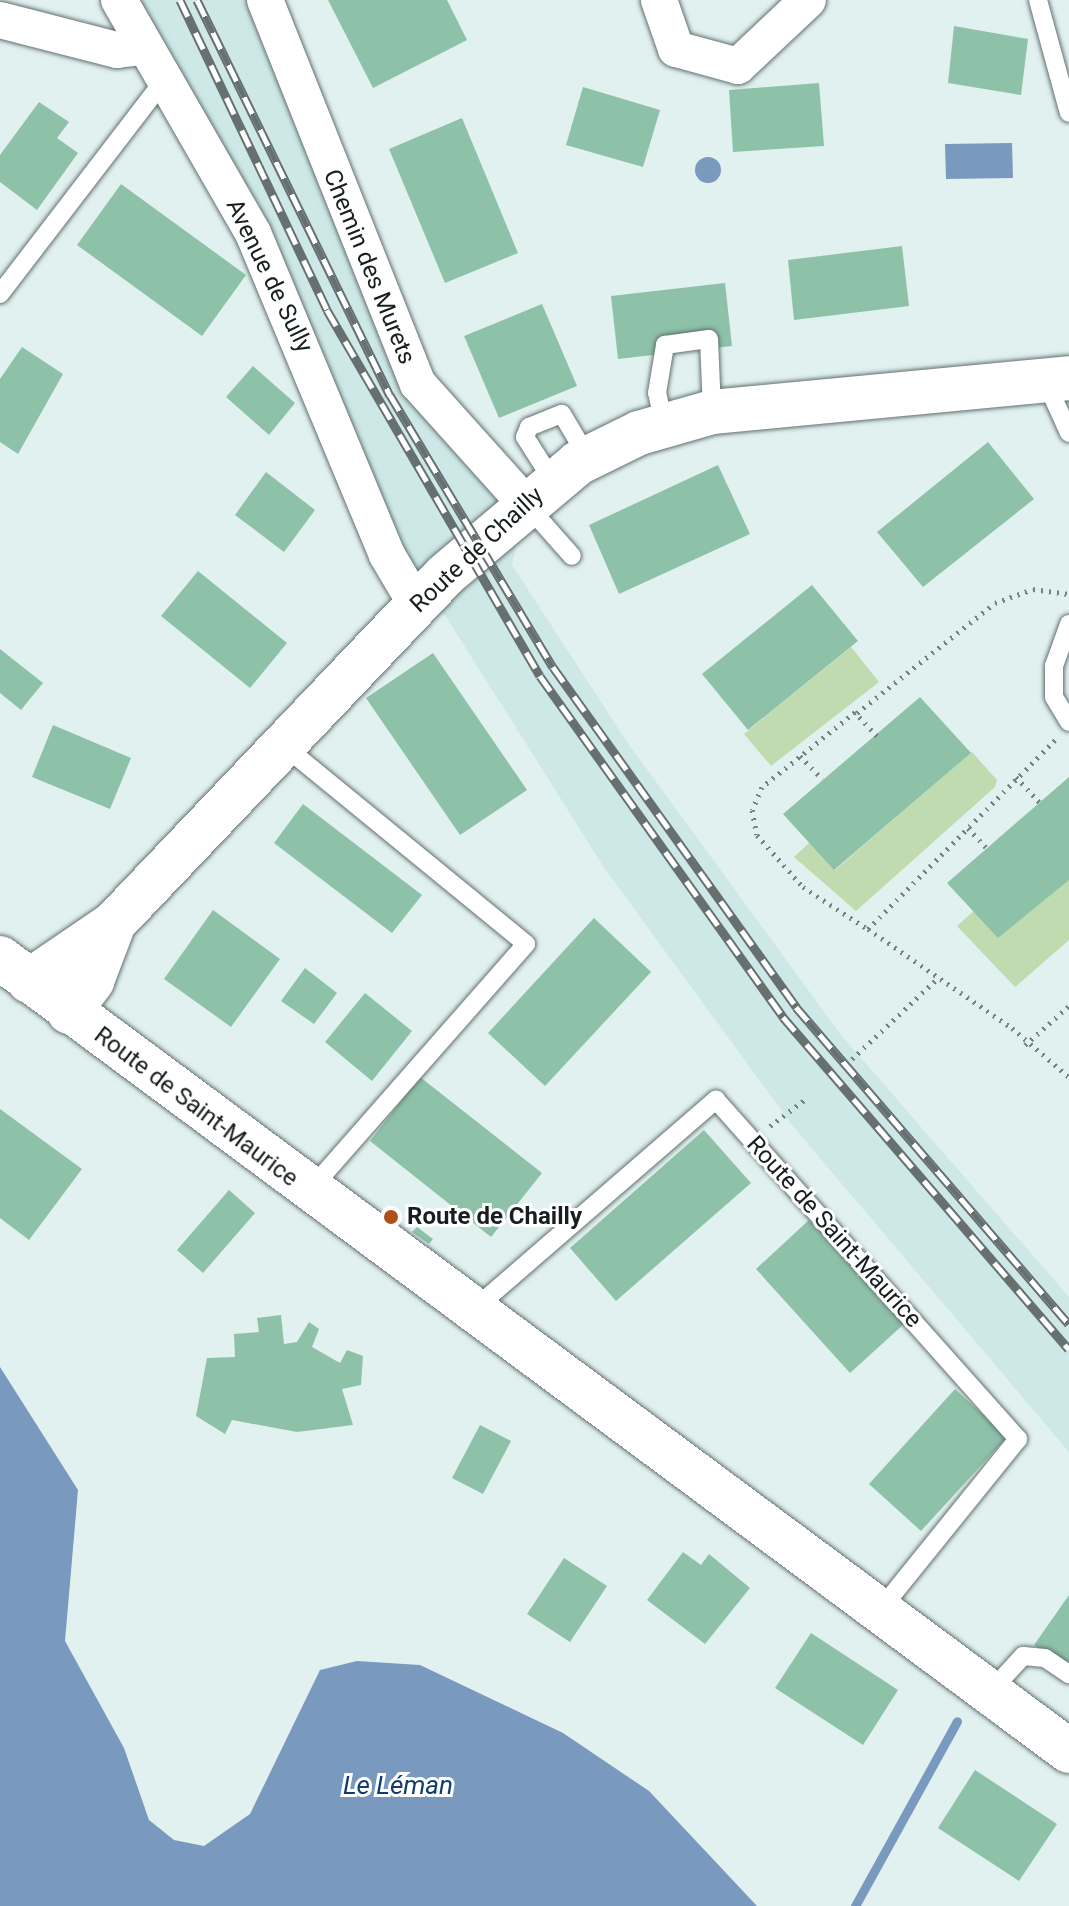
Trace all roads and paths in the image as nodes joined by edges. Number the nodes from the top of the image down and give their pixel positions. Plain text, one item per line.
1 (119, 0) edge
2 (265, 0) edge
3 (659, 0) edge
4 (808, 0) edge
5 (1038, 0) edge
6 (0, 20) edge
7 (141, 47) junction
8 (162, 83) junction
9 (1069, 113) edge
10 (0, 294) edge
11 (1057, 378) edge
12 (712, 412) junction
13 (664, 425) junction
14 (1069, 433) edge
15 (555, 480) junction
16 (572, 556) dead end
17 (1069, 594) edge
18 (416, 604) junction
19 (1069, 624) edge
20 (857, 713) junction
21 (1069, 724) edge
22 (877, 736) dead end
23 (283, 745) junction
24 (800, 756) junction
25 (1016, 777) junction
26 (822, 779) dead end
27 (1040, 803) dead end
28 (968, 828) junction
29 (986, 847) dead end
30 (114, 923) junction
31 (868, 929) junction
32 (15, 970) edge
33 (938, 978) junction
34 (1069, 1006) edge
35 (69, 1012) junction
36 (1025, 1045) junction
37 (852, 1059) dead end
38 (1069, 1077) edge
39 (807, 1098) dead end
40 (753, 1139) junction
41 (309, 1192) junction
42 (470, 1313) junction
43 (876, 1613) junction
44 (1069, 1674) edge
45 (989, 1694) junction
46 (1069, 1751) edge

1 - 7 street, Avenue de Sully
2 - 15 street, Chemin des Murets
3 - 4 street
5 - 9 lane
6 - 7 street
7 - 8 street, Avenue de Sully
8 - 10 lane
8 - 18 street, Avenue de Sully
11 - 12 main road, Route de Chailly
11 - 14 lane, Route de Chailly
12 - 13 main road, Route de Chailly
12 - 13 lane
13 - 15 main road, Route de Chailly
15 - 16 lane
15 - 18 main road, Route de Chailly
17 - 20 path
18 - 23 main road, Route de Chailly
19 - 21 lane
20 - 22 path
20 - 24 path
21 - 25 path
23 - 30 main road, Route de Chailly
23 - 41 lane
24 - 26 path
24 - 31 path
25 - 27 path
25 - 28 path
28 - 29 path
28 - 31 path
30 - 32 main road, Route de Chailly
30 - 35 main road, Route de Chailly
31 - 33 path
32 - 35 main road, Route de Saint-Maurice
33 - 36 path
33 - 37 path
34 - 36 path
35 - 41 main road, Route de Saint-Maurice
36 - 38 path
39 - 40 path
40 - 42 lane, Route de Saint-Maurice
40 - 43 lane, Route de Saint-Maurice
41 - 42 main road, Route de Saint-Maurice
42 - 43 main road, Route de Saint-Maurice
43 - 45 main road, Route de Saint-Maurice
44 - 45 lane
45 - 46 main road, Route de Saint-Maurice

